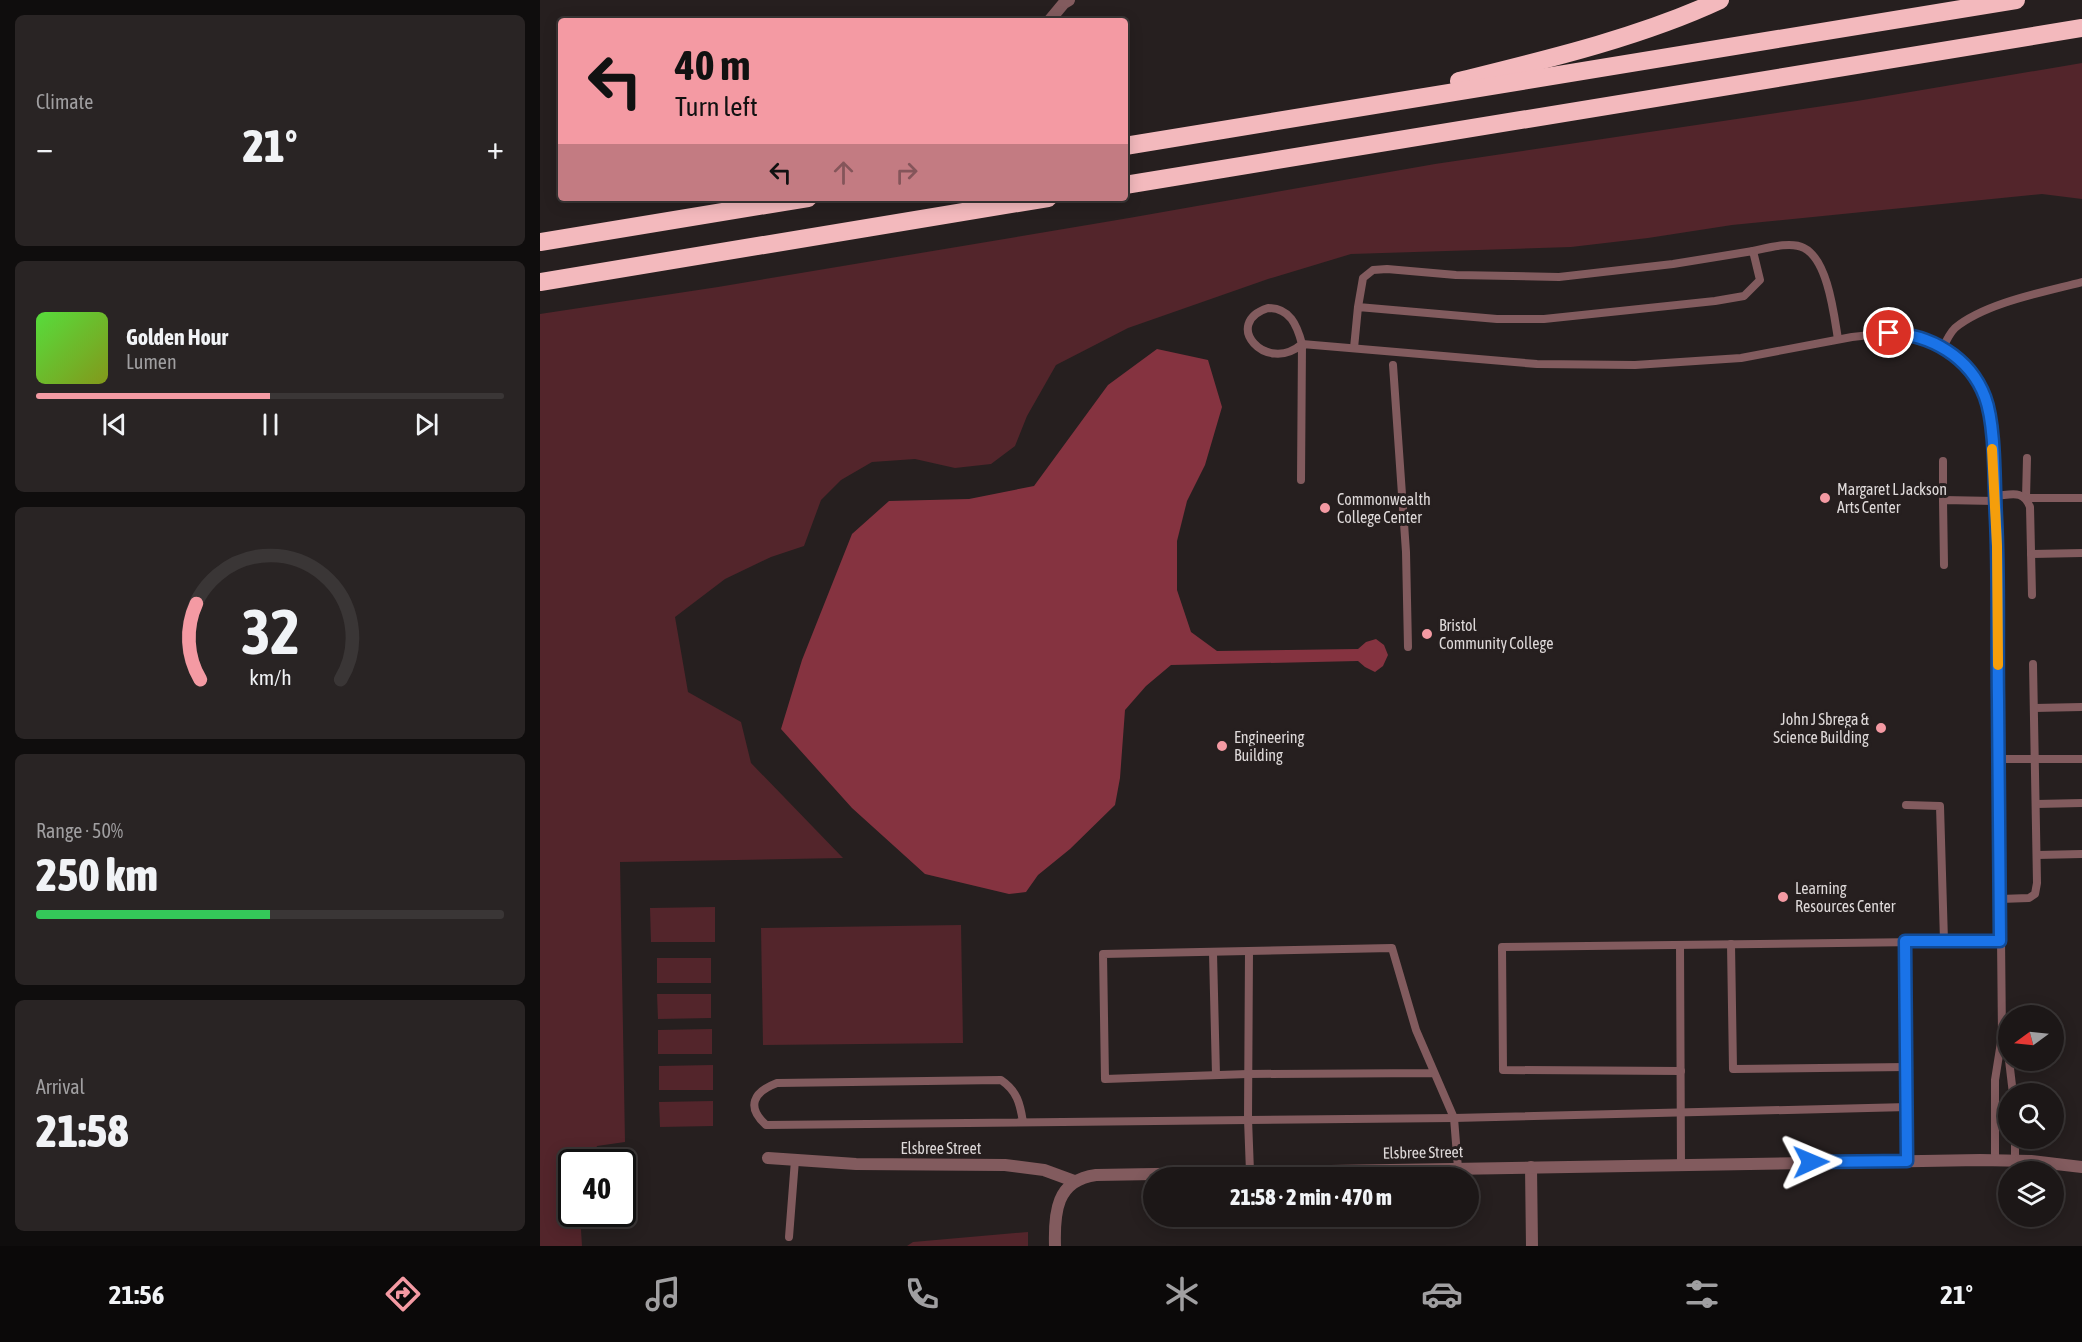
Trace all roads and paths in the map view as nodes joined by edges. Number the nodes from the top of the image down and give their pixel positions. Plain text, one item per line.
1 (1070, 0) edge
2 (1720, 0) edge
3 (2016, 0) edge
4 (1052, 18) edge
5 (2082, 28) edge
6 (1321, 114) junction
7 (1128, 146) edge
8 (1128, 185) edge
9 (790, 201) edge
10 (1030, 201) edge
11 (540, 242) edge
12 (1753, 251) junction
13 (540, 282) edge
14 (2082, 282) edge
15 (1361, 307) junction
16 (1838, 339) junction
17 (1302, 344) junction
18 (1354, 348) junction
19 (1943, 348) junction
20 (1393, 365) dead end
21 (2027, 458) dead end
22 (1943, 461) dead end
23 (1301, 480) dead end
24 (1995, 498) junction
25 (2026, 498) junction
26 (2082, 498) edge
27 (1943, 500) junction
28 (2082, 553) edge
29 (2031, 554) junction
30 (1944, 565) dead end
31 (2032, 595) dead end
32 (1408, 647) dead end
33 (2033, 664) dead end
34 (2082, 707) edge
35 (2034, 708) junction
36 (1999, 759) junction
37 (2082, 759) edge
38 (2035, 760) junction
39 (2082, 803) edge
40 (2036, 804) junction
41 (1906, 805) dead end
42 (2082, 854) edge
43 (2037, 855) junction
44 (2000, 899) junction
45 (1905, 941) junction
46 (1944, 941) junction
47 (2000, 941) junction
48 (1731, 944) junction
49 (1680, 945) junction
50 (1249, 952) junction
51 (1213, 953) junction
52 (2001, 1005) edge
53 (1998, 1061) edge
54 (1907, 1067) junction
55 (1681, 1071) junction
56 (1434, 1073) junction
57 (1248, 1074) junction
58 (1215, 1075) junction
59 (1908, 1107) junction
60 (1681, 1112) junction
61 (1454, 1118) junction
62 (1248, 1119) junction
63 (1023, 1122) junction
64 (2015, 1149) edge
65 (768, 1158) dead end
66 (795, 1160) junction
67 (1995, 1160) junction
68 (2015, 1160) junction
69 (1907, 1161) junction
70 (1681, 1165) junction
71 (1250, 1167) edge
72 (1458, 1167) edge
73 (1531, 1167) junction
74 (2082, 1167) edge
75 (1479, 1168) edge
76 (1143, 1174) edge
77 (1074, 1181) junction
78 (789, 1237) dead end
79 (1055, 1246) edge
80 (1532, 1246) edge

1 - 4 street
2 - 6 highway
3 - 6 highway
5 - 8 highway
6 - 7 highway
9 - 11 highway
10 - 13 highway
12 - 15 lane
12 - 15 lane
12 - 16 lane
14 - 19 lane
15 - 18 lane
16 - 18 lane
16 - 19 lane
17 - 17 lane
17 - 18 lane
17 - 23 lane
19 - 24 lane
20 - 32 lane
21 - 25 lane
22 - 27 lane
24 - 25 lane
24 - 27 lane
24 - 36 lane
25 - 26 lane
25 - 29 lane
27 - 30 lane
28 - 29 lane
29 - 31 lane
33 - 35 lane
34 - 35 lane
35 - 38 lane
36 - 38 lane
36 - 44 lane
37 - 38 lane
38 - 40 lane
39 - 40 lane
40 - 43 lane
41 - 46 lane
42 - 43 lane
43 - 44 lane
44 - 47 lane
45 - 46 lane
45 - 48 lane
45 - 54 lane
46 - 47 lane
47 - 52 lane
48 - 49 lane
48 - 54 lane
49 - 55 lane
49 - 55 lane
50 - 51 lane
50 - 56 lane
50 - 57 lane
51 - 58 lane
51 - 58 lane
53 - 67 lane
54 - 59 lane
55 - 60 lane
56 - 57 lane
56 - 61 lane
57 - 58 lane
57 - 62 lane
59 - 60 lane
59 - 69 lane
60 - 61 lane
60 - 70 lane
61 - 62 lane
61 - 72 lane
62 - 63 lane
62 - 71 lane
63 - 63 lane
64 - 68 lane
65 - 66 street, Elsbree Street
66 - 77 street, Elsbree Street
66 - 78 lane
67 - 68 street, Elsbree Street
67 - 69 street, Elsbree Street
68 - 74 street, Elsbree Street
69 - 70 street, Elsbree Street
70 - 73 street, Elsbree Street
73 - 75 street, Elsbree Street
73 - 80 street
76 - 77 street, Elsbree Street
77 - 79 street

